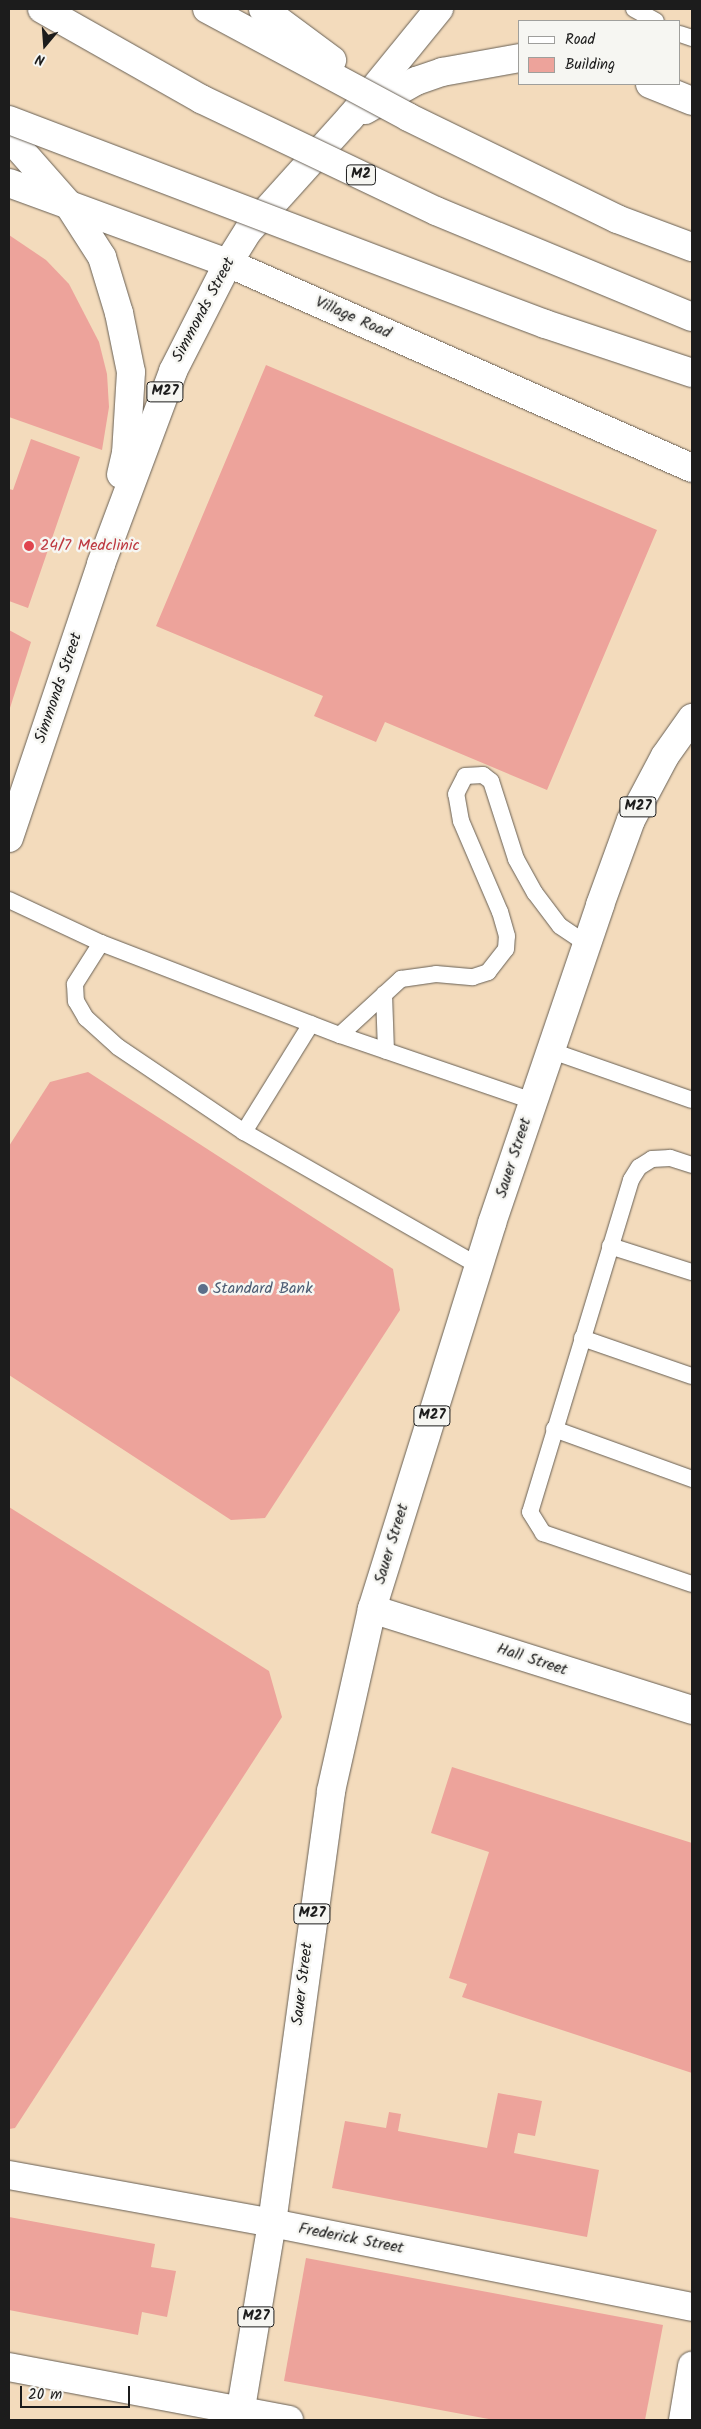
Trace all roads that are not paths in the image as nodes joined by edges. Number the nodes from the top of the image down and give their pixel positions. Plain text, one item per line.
1 (42, 9) edge
2 (207, 9) edge
3 (263, 9) edge
4 (439, 9) edge
5 (634, 9) edge
6 (654, 20) edge
7 (518, 58) edge
8 (652, 85) edge
9 (692, 101) edge
10 (408, 117) junction
11 (350, 118) junction
12 (9, 120) edge
13 (9, 137) edge
14 (9, 183) edge
15 (68, 204) junction
16 (692, 247) edge
17 (228, 263) junction
18 (692, 317) edge
19 (692, 373) edge
20 (692, 468) edge
21 (101, 564) junction
22 (692, 718) edge
23 (14, 805) edge
24 (9, 838) edge
25 (9, 900) edge
26 (101, 943) junction
27 (587, 944) junction
28 (384, 994) junction
29 (311, 1024) junction
30 (340, 1035) junction
31 (386, 1051) junction
32 (552, 1051) junction
33 (692, 1100) edge
34 (533, 1101) junction
35 (244, 1132) junction
36 (692, 1165) edge
37 (610, 1246) junction
38 (479, 1266) junction
39 (692, 1272) edge
40 (582, 1338) junction
41 (692, 1376) edge
42 (554, 1429) junction
43 (692, 1479) edge
44 (692, 1584) edge
45 (372, 1609) junction
46 (692, 1710) edge
47 (9, 2175) edge
48 (272, 2223) junction
49 (692, 2307) edge
50 (692, 2366) edge
51 (9, 2367) edge
52 (240, 2416) edge
53 (289, 2420) edge
54 (683, 2420) edge

1 - 18 main road, M2, bridge
2 - 10 main road, bridge
3 - 10 main road, bridge
4 - 11 main road, Simmonds Street
5 - 6 lane
7 - 11 main road
8 - 9 main road
10 - 16 main road, bridge
11 - 17 main road, Simmonds Street / M27
12 - 19 main road, bridge
13 - 15 main road
14 - 15 main road, Village Road
15 - 17 main road, Village Road
15 - 21 main road
17 - 20 main road, Village Road
17 - 21 main road, Simmonds Street / M27
21 - 23 main road, Simmonds Street / M27
22 - 27 main road, Sauer Street / M27
23 - 24 main road, Simmonds Street / M27
25 - 26 lane
26 - 29 lane
26 - 35 lane
27 - 28 lane
27 - 32 main road, Sauer Street / M27
28 - 30 lane
28 - 31 lane
29 - 30 lane
29 - 35 lane
30 - 31 lane
31 - 34 lane
32 - 33 lane
32 - 34 main road, Sauer Street / M27
34 - 38 main road, Sauer Street / M27
35 - 38 lane
36 - 37 lane
37 - 39 lane
37 - 40 lane
38 - 45 main road, Sauer Street / M27
40 - 41 lane
40 - 42 lane
42 - 43 lane
42 - 44 lane
45 - 46 main road, Hall Street
45 - 48 main road, Sauer Street / M27
47 - 48 main road, Frederick Street
48 - 49 main road, Frederick Street
48 - 52 main road, Sauer Street / M27
50 - 54 main road
51 - 52 main road
52 - 53 main road

